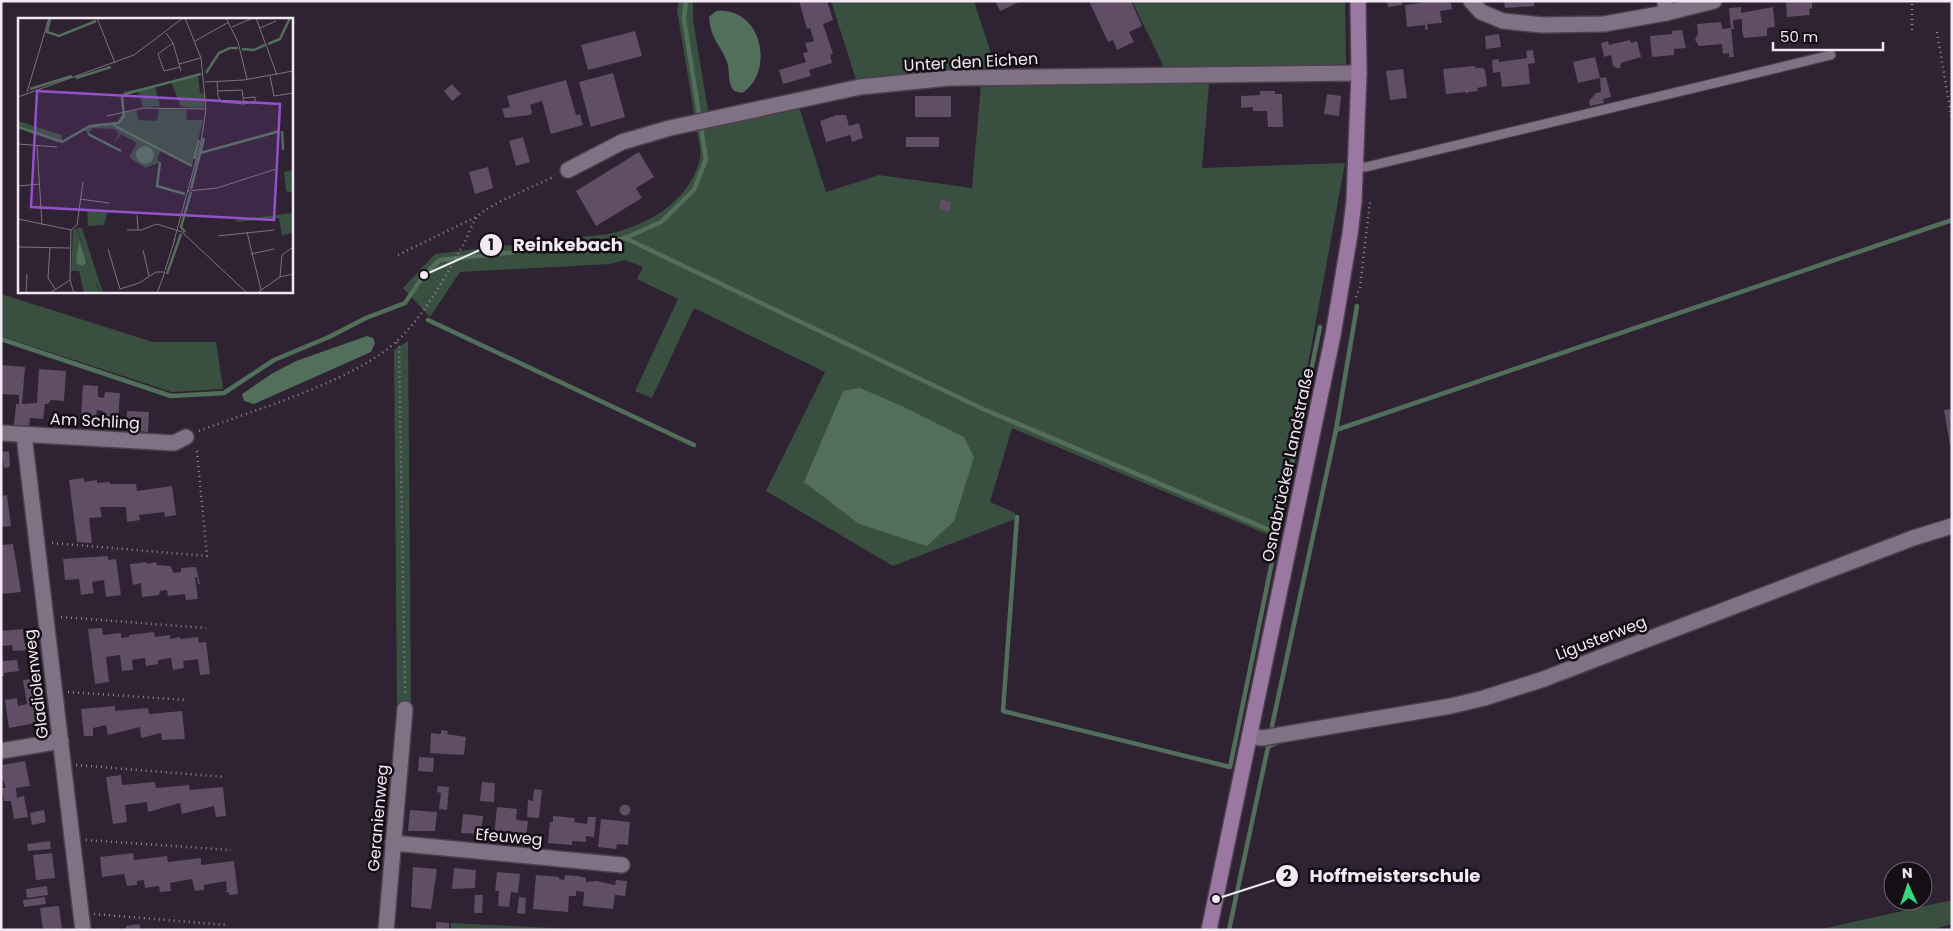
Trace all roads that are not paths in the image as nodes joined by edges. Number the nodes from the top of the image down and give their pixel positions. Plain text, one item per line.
1 (1358, 1) edge
2 (1471, 1) edge
3 (1714, 1) edge
4 (1666, 7) edge
5 (1830, 55) dead end
6 (1359, 73) junction
7 (1356, 167) junction
8 (568, 170) road end
9 (1, 433) edge
10 (24, 434) junction
11 (186, 437) road end
12 (1952, 526) edge
13 (405, 709) road end
14 (1250, 736) junction
15 (61, 741) junction
16 (1, 752) edge
17 (393, 844) junction
18 (622, 865) dead end
19 (83, 930) edge
20 (386, 930) edge
21 (1209, 930) edge

1 - 6 street, Osnabrücker Landstraße
2 - 4 street
3 - 4 street
5 - 7 lane
6 - 7 street, Osnabrücker Landstraße
6 - 8 street, Unter den Eichen
7 - 14 street, Osnabrücker Landstraße
9 - 10 street, Am Schling
10 - 11 street, Am Schling
10 - 15 street, Gladiolenweg
12 - 14 street, Ligusterweg
13 - 17 street, Geranienweg
14 - 21 street, Osnabrücker Landstraße
15 - 16 street
15 - 19 street, Gladiolenweg
17 - 18 street, Efeuweg
17 - 20 street, Geranienweg

